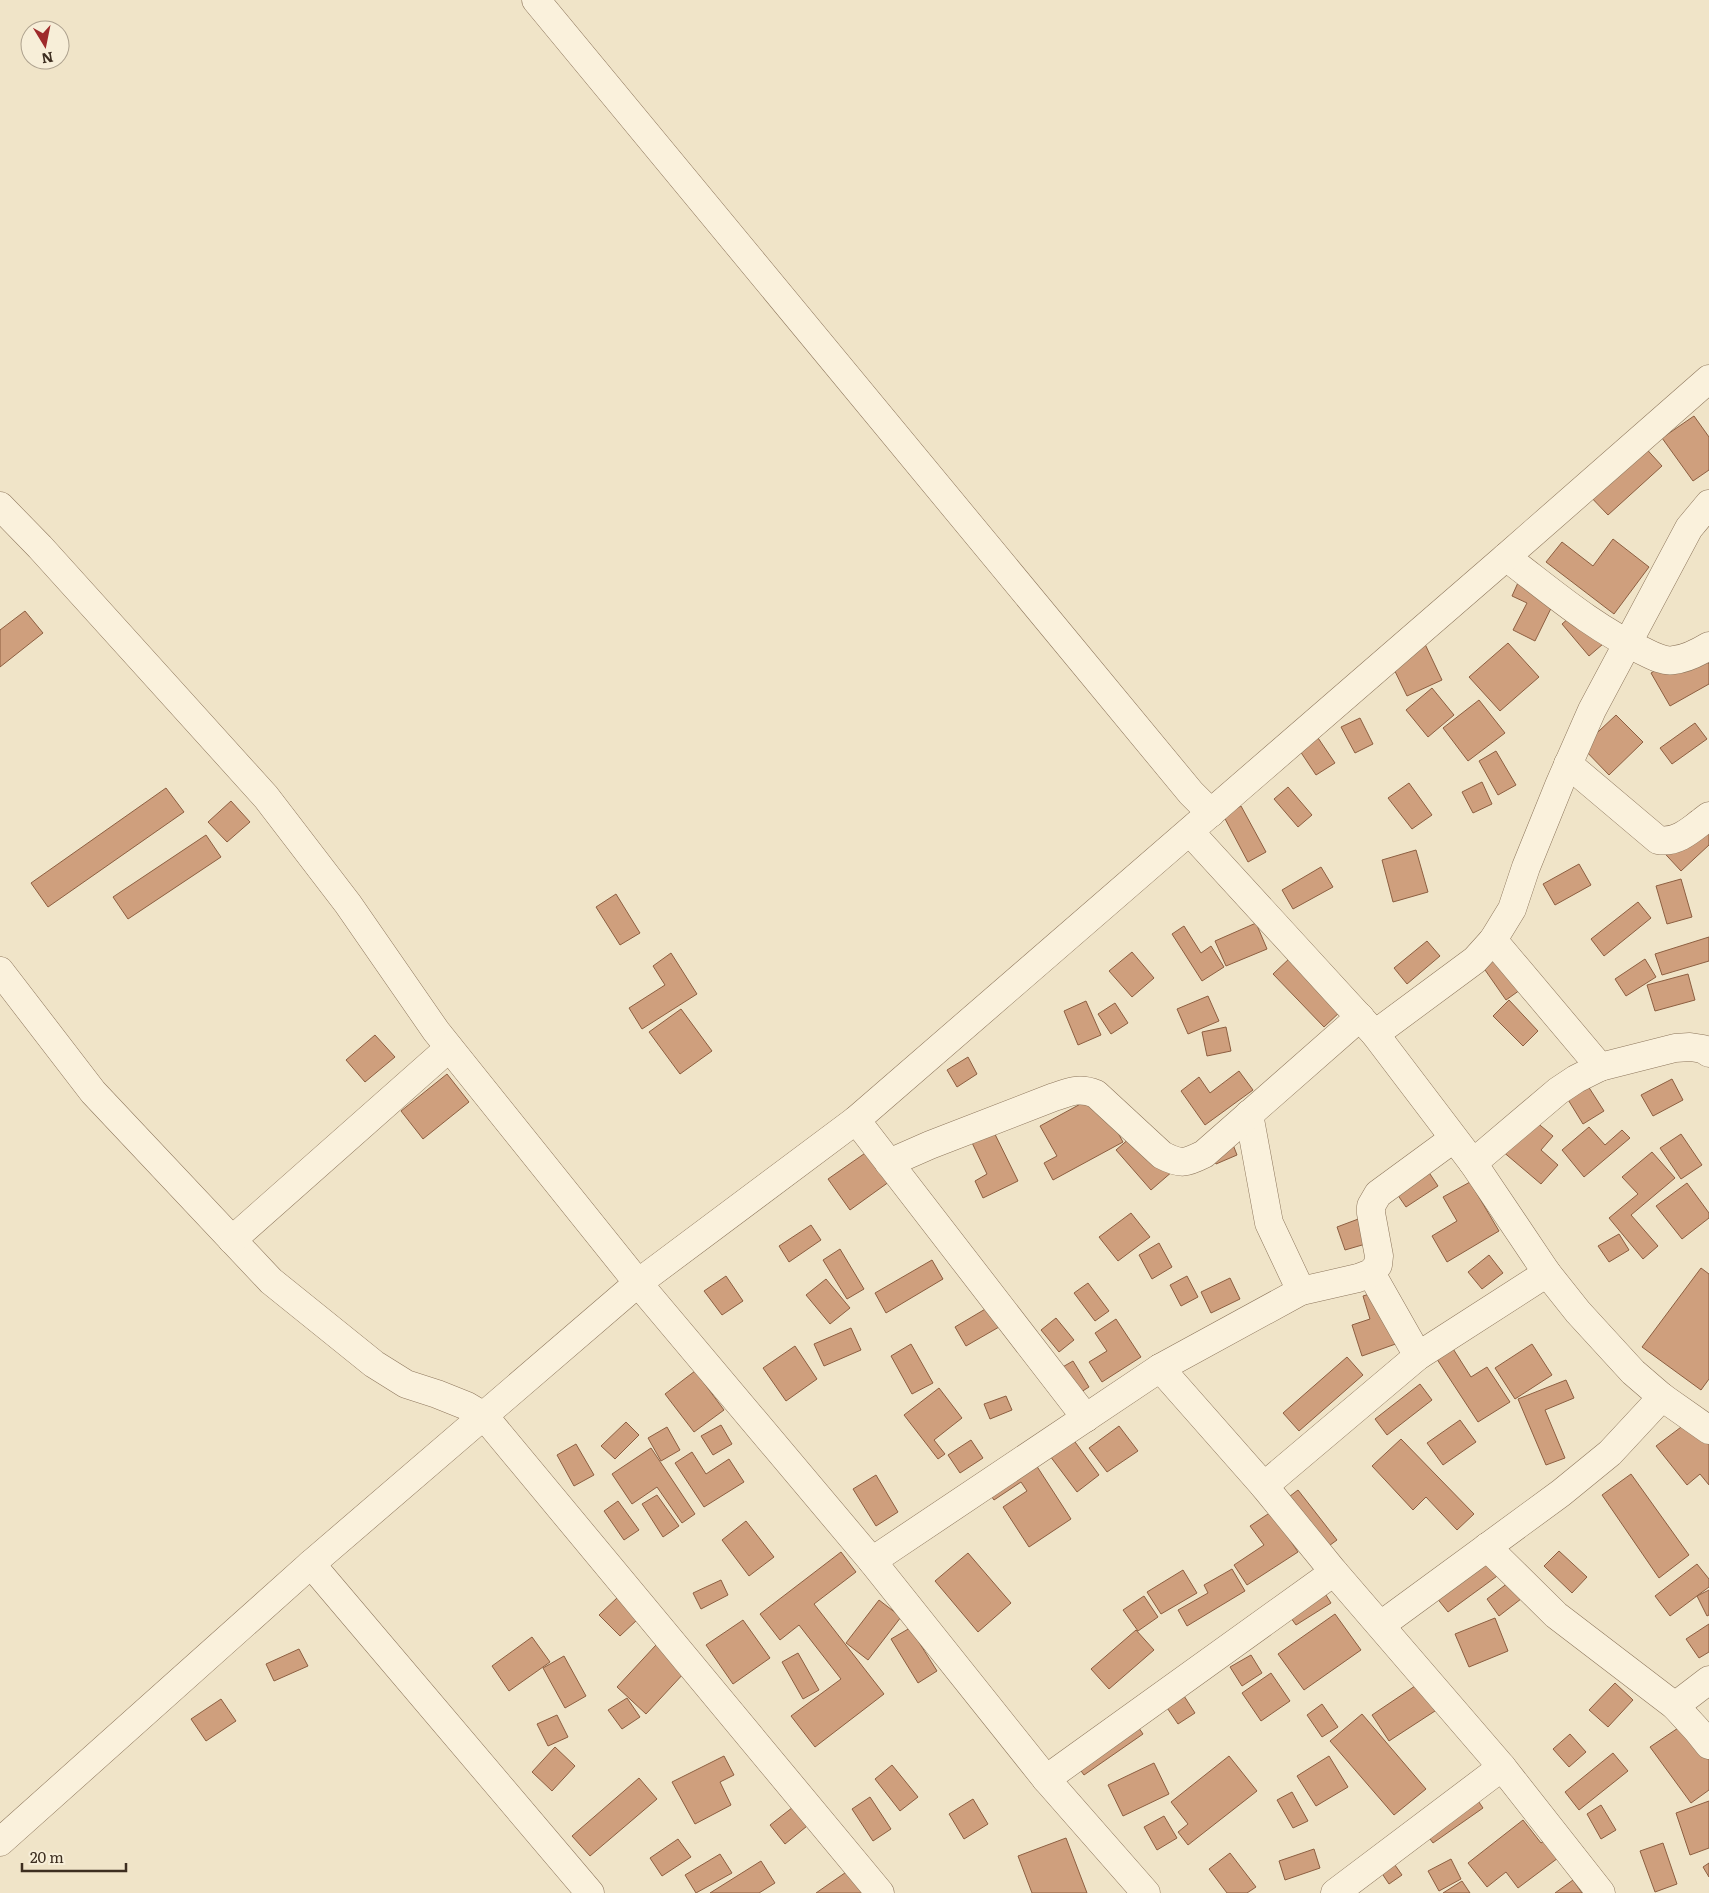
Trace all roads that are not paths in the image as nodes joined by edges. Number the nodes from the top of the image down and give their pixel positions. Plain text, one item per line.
1 (536, 0) edge
2 (1709, 379) edge
3 (1709, 504) edge
4 (0, 506) edge
5 (1506, 557) junction
6 (1627, 644) junction
7 (1708, 648) edge
8 (1568, 764) junction
9 (1211, 813) junction
10 (1709, 816) edge
11 (1190, 832) junction
12 (1493, 940) junction
13 (0, 971) edge
14 (1367, 1026) junction
15 (449, 1048) junction
16 (1709, 1053) edge
17 (1600, 1067) junction
18 (1249, 1114) junction
19 (856, 1120) junction
20 (1453, 1139) junction
21 (889, 1163) junction
22 (1473, 1164) junction
23 (232, 1240) junction
24 (1371, 1273) junction
25 (1547, 1273) junction
26 (638, 1283) junction
27 (1301, 1291) junction
28 (1418, 1356) junction
29 (1160, 1368) junction
30 (1662, 1397) junction
31 (484, 1416) junction
32 (1086, 1418) junction
33 (1709, 1428) edge
34 (1264, 1486) junction
35 (1487, 1547) junction
36 (872, 1561) junction
37 (311, 1564) junction
38 (1334, 1572) junction
39 (1381, 1625) junction
40 (1709, 1680) edge
41 (1675, 1706) junction
42 (1709, 1745) edge
43 (1502, 1767) junction
44 (1046, 1779) junction
45 (0, 1842) edge
46 (590, 1893) edge
47 (880, 1893) edge
48 (1146, 1893) edge
49 (1335, 1893) edge
50 (1600, 1893) edge

1 - 9 street
2 - 5 street
3 - 6 street
4 - 15 street
5 - 6 street
5 - 9 street
6 - 7 street
6 - 8 street
8 - 10 street
8 - 12 street
9 - 11 street
11 - 14 street
11 - 19 street
12 - 14 street
12 - 17 street
13 - 23 street
14 - 18 street
14 - 20 street
15 - 23 street
15 - 26 street
16 - 17 street
17 - 22 street
18 - 21 street
18 - 27 street
19 - 21 street
19 - 26 street
20 - 22 street
20 - 24 street
21 - 32 street
22 - 25 street
23 - 31 street
24 - 27 street
24 - 28 street
25 - 28 street
25 - 30 street
26 - 31 street
26 - 36 street
27 - 29 street
28 - 34 street
29 - 32 street
29 - 34 street
30 - 33 street
30 - 35 street
31 - 37 street
31 - 47 street
32 - 36 street
34 - 38 street
35 - 39 street
35 - 41 street
36 - 44 street
37 - 45 street
37 - 46 street
38 - 39 street
38 - 44 street
39 - 43 street
40 - 41 street
41 - 42 street
43 - 49 street
43 - 50 street
44 - 48 street

